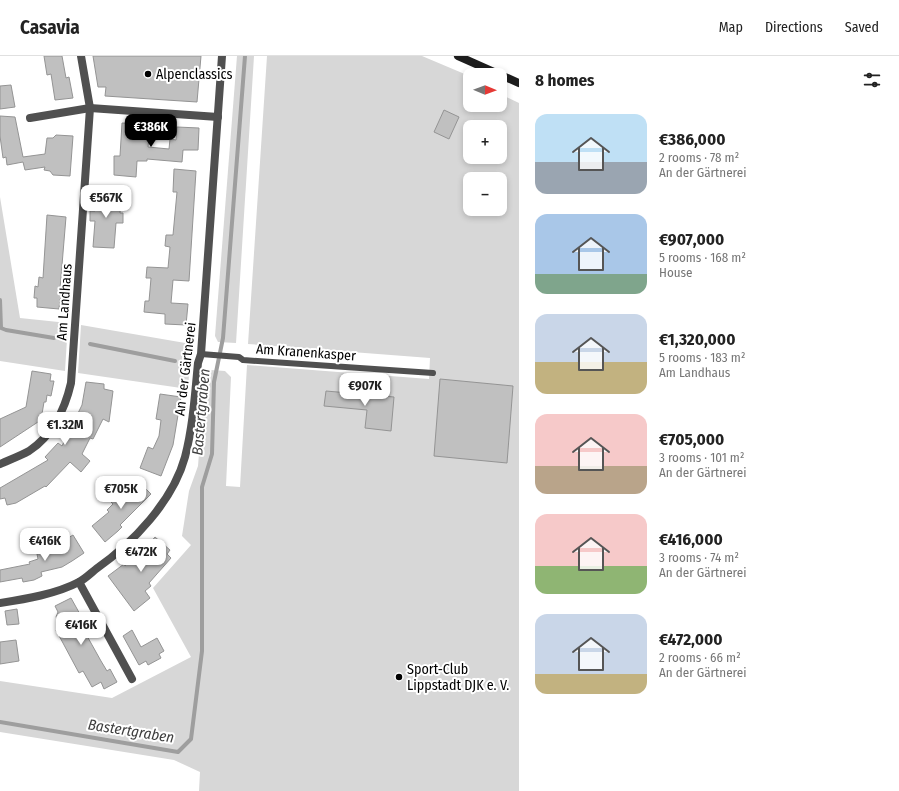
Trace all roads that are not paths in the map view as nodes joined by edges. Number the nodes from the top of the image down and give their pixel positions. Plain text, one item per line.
1 (81, 56) edge
2 (222, 56) edge
3 (458, 56) edge
4 (519, 83) edge
5 (90, 108) junction
6 (218, 117) junction
7 (30, 118) dead end
8 (202, 354) junction
9 (433, 373) dead end
10 (0, 464) edge
11 (79, 582) junction
12 (0, 603) edge
13 (132, 679) dead end

1 - 5 street, Am Landhaus
2 - 6 street, An der Gärtnerei
3 - 4 street
5 - 6 street
5 - 7 street
5 - 10 street, Am Landhaus
6 - 8 street, An der Gärtnerei
8 - 9 lane, Am Kranenkasper
8 - 11 street, An der Gärtnerei
11 - 12 street, An der Gärtnerei
11 - 13 street

